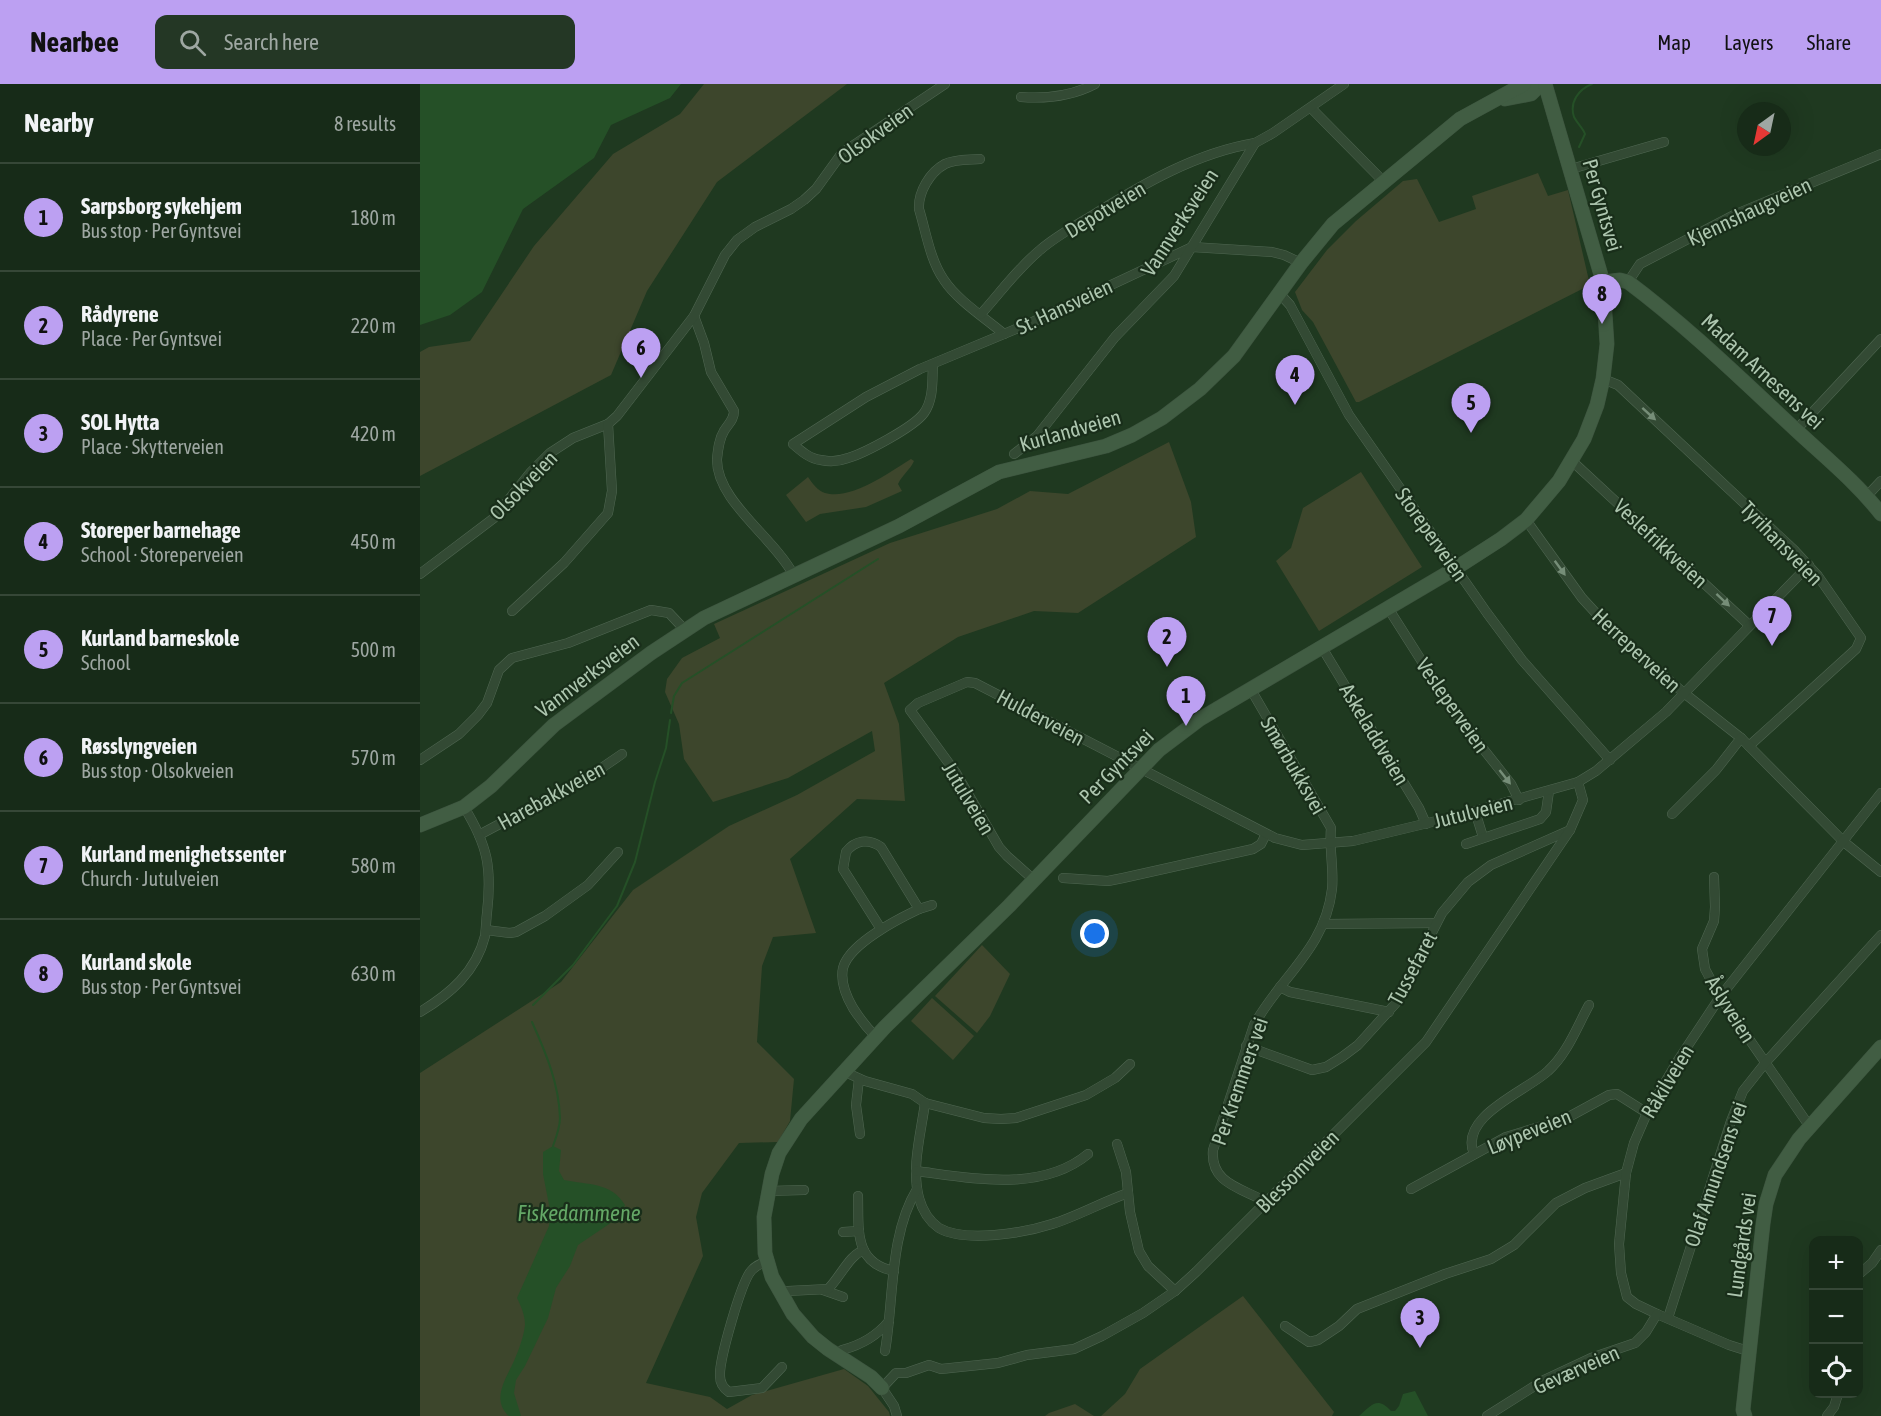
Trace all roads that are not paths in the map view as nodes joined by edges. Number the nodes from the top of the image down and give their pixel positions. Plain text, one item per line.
1 (945, 84) edge
2 (1095, 84) edge
3 (1344, 84) edge
4 (1524, 84) edge
5 (1543, 84) edge
6 (1021, 97) dead end
7 (1497, 99) junction
8 (1311, 108) junction
9 (1664, 142) dead end
10 (1255, 143) junction
11 (1881, 154) edge
12 (980, 159) dead end
13 (1571, 169) junction
14 (1383, 181) junction
15 (1192, 248) junction
16 (1301, 263) junction
17 (1603, 282) junction
18 (1628, 282) junction
19 (1279, 293) junction
20 (981, 314) junction
21 (694, 316) junction
22 (1004, 334) junction
23 (1881, 339) edge
24 (933, 364) junction
25 (1603, 378) junction
26 (608, 424) junction
27 (1796, 430) junction
28 (1014, 454) dead end
29 (1572, 461) junction
30 (1881, 481) edge
31 (1866, 497) junction
32 (1881, 514) edge
33 (1526, 520) junction
34 (1809, 565) junction
35 (1456, 568) junction
36 (420, 574) edge
37 (793, 574) junction
38 (1388, 608) junction
39 (512, 611) dead end
40 (1749, 625) junction
41 (684, 629) junction
42 (1321, 646) junction
43 (1250, 688) junction
44 (1684, 693) junction
45 (910, 710) joint
46 (1741, 738) junction
47 (1749, 746) junction
48 (622, 754) dead end
49 (420, 760) edge
50 (1610, 760) junction
51 (1141, 768) junction
52 (1578, 782) junction
53 (1549, 791) junction
54 (1881, 793) edge
55 (1519, 800) junction
56 (464, 807) junction
57 (1475, 811) junction
58 (1672, 814) dead end
59 (1426, 824) junction
60 (420, 825) edge
61 (1570, 830) junction
62 (1266, 834) junction
63 (479, 835) junction
64 (1483, 837) junction
65 (1330, 842) junction
66 (1844, 842) junction
67 (1466, 844) dead end
68 (618, 852) dead end
69 (1881, 872) edge
70 (1714, 877) dead end
71 (1062, 878) dead end
72 (1034, 880) junction
73 (932, 905) dead end
74 (919, 909) junction
75 (1436, 923) junction
76 (1323, 924) junction
77 (881, 929) junction
78 (486, 930) junction
79 (1881, 935) edge
80 (1280, 987) junction
81 (1720, 997) junction
82 (1589, 1005) dead end
83 (420, 1012) edge
84 (1389, 1012) junction
85 (876, 1037) junction
86 (1246, 1046) junction
87 (1881, 1047) edge
88 (1766, 1062) junction
89 (1130, 1064) dead end
90 (845, 1072) junction
91 (859, 1079) junction
92 (925, 1103) junction
93 (1647, 1113) junction
94 (1810, 1127) junction
95 (860, 1134) dead end
96 (1117, 1144) dead end
97 (1088, 1154) dead end
98 (1474, 1154) junction
99 (916, 1171) junction
100 (1626, 1173) junction
101 (917, 1189) junction
102 (1411, 1189) dead end
103 (804, 1190) dead end
104 (768, 1191) junction
105 (1128, 1193) junction
106 (858, 1196) dead end
107 (1266, 1202) junction
108 (859, 1231) junction
109 (843, 1232) dead end
110 (1881, 1250) edge
111 (864, 1251) junction
112 (767, 1261) junction
113 (894, 1271) junction
114 (1863, 1271) edge
115 (823, 1290) junction
116 (788, 1291) dead end
117 (1175, 1291) junction
118 (843, 1297) dead end
119 (1657, 1314) junction
120 (1668, 1318) junction
121 (889, 1321) junction
122 (1285, 1326) dead end
123 (843, 1350) dead end
124 (1748, 1350) junction
125 (885, 1351) dead end
126 (782, 1367) dead end
127 (882, 1388) junction
128 (1837, 1398) edge
129 (897, 1416) edge
130 (1487, 1416) edge
131 (1745, 1416) edge
132 (1827, 1416) edge

1 - 21 street, Olsokveien
2 - 6 street
3 - 8 street, Vannverksveien
4 - 7 street, Kurlandveien
5 - 7 street, Kurlandveien
5 - 13 street, Per Gyntsvei
7 - 14 street, Kurlandveien
8 - 10 street, Vannverksveien
8 - 14 street
9 - 13 street
10 - 15 street, Vannverksveien
10 - 20 street, Depotveien
11 - 18 street, Kjennshaugveien
12 - 20 street
13 - 17 street, Per Gyntsvei
14 - 16 street, Kurlandveien
15 - 16 street, St. Hansveien
15 - 22 street, St. Hansveien
15 - 28 street, Vannverksveien
16 - 19 street, Kurlandveien
17 - 18 street
17 - 25 street, Per Gyntsvei
18 - 27 street, Madam Arnesens vei
19 - 35 street, Storeperveien
19 - 37 street, Kurlandveien
20 - 22 street
21 - 26 street, Olsokveien
21 - 37 street
22 - 24 street, St. Hansveien
23 - 27 street
24 - 24 street, St. Hansveien
25 - 29 street, Per Gyntsvei
25 -> 34 street, Tyrihansveien
26 - 36 street, Olsokveien
26 - 39 street
27 - 31 street, Madam Arnesens vei
29 - 33 street, Per Gyntsvei
29 -> 40 street, Veslefrikkveien
30 - 31 street
31 - 32 street, Madam Arnesens vei
33 - 35 street, Per Gyntsvei
33 -> 44 street, Herreperveien
34 - 40 street, Jutulveien
34 - 47 street, Tyrihansveien
35 - 38 street, Per Gyntsvei
35 - 50 street, Storeperveien
37 - 41 street, Vannverksveien
38 - 42 street, Per Gyntsvei
38 -> 55 street, Vesleperveien
40 - 44 street, Jutulveien
41 - 49 street
41 - 56 street, Vannverksveien
42 - 43 street, Per Gyntsvei
42 - 59 street, Askeladdveien
43 - 51 street, Per Gyntsvei
43 - 65 street, Smørbukksvei
44 - 46 street, Herreperveien
44 - 50 street, Jutulveien
45 - 51 street, Hulderveien
45 - 72 street, Jutulveien
46 - 47 street, Herreperveien
46 - 58 street
47 - 66 street, Herreperveien
48 - 63 street, Harebakkveien
50 - 52 street, Jutulveien
51 - 62 street, Hulderveien
51 - 72 street, Per Gyntsvei
52 - 53 street, Jutulveien
52 - 61 street, Blessomveien
53 - 55 street, Jutulveien
53 - 64 street
54 - 66 street, Råkilveien
55 - 57 street, Jutulveien
56 - 60 street, Vannverksveien
56 - 63 street
57 - 59 street, Jutulveien
57 - 64 street
59 - 65 street, Jutulveien
61 - 75 street, Tussefaret
61 - 107 street, Blessomveien
62 - 65 street, Jutulveien
62 - 71 street
63 - 78 street
64 - 67 street
65 - 76 street, Per Kremmers vei
66 - 69 street, Herreperveien
66 - 81 street, Råkilveien
68 - 78 street
70 - 81 street, Åslyveien
72 - 85 street, Per Gyntsvei
73 - 74 street
74 - 77 street
74 - 77 street
75 - 76 street
75 - 84 street, Tussefaret
76 - 80 street, Per Kremmers vei
77 - 85 street
78 - 83 street
79 - 88 street, Olaf Amundsens vei
80 - 84 street
80 - 86 street, Per Kremmers vei
81 - 88 street, Åslyveien
81 - 93 street, Råkilveien
82 - 98 street
84 - 86 street, Tussefaret
85 - 90 street, Per Gyntsvei
86 - 107 street, Per Kremmers vei
87 - 94 street, Lundgårds vei
88 - 94 street, Åslyveien
88 - 120 street, Olaf Amundsens vei
89 - 92 street
90 - 91 street
90 - 104 street, Per Gyntsvei
91 - 92 street
91 - 95 street
92 - 99 street
93 - 98 street, Løypeveien
93 - 100 street, Råkilveien
94 - 124 street, Lundgårds vei
96 - 105 street
97 - 99 street
98 - 102 street, Løypeveien
99 - 101 street
100 - 119 street, Råkilveien
100 - 122 street
101 - 105 street
101 - 113 street
103 - 104 street
104 - 112 street, Per Gyntsvei
105 - 117 street
106 - 108 street
107 - 117 street, Blessomveien
108 - 109 street
108 - 111 street
110 - 114 street
111 - 113 street
111 - 115 street
112 - 126 street
112 - 127 street, Per Gyntsvei
113 - 121 street
115 - 116 street
115 - 118 street
117 - 127 street, Blessomveien
119 - 120 street, Råkilveien
119 - 130 street, Geværveien
120 - 124 street, Råkilveien
121 - 123 street
121 - 125 street
124 - 131 street, Lundgårds vei
127 - 129 street
128 - 132 street

